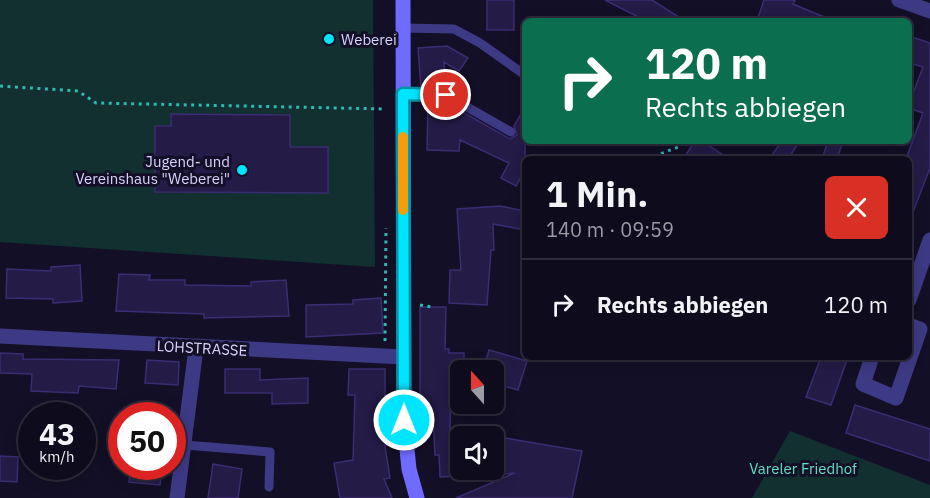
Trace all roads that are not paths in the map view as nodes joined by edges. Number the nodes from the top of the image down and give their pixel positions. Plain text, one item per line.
1 (403, 0) edge
2 (899, 0) edge
3 (930, 11) edge
4 (403, 28) junction
5 (522, 73) edge
6 (403, 94) junction
7 (511, 132) dead end
8 (930, 240) edge
9 (912, 291) edge
10 (912, 325) edge
11 (0, 336) edge
12 (196, 348) junction
13 (912, 352) edge
14 (403, 357) junction
15 (871, 360) edge
16 (909, 360) edge
17 (186, 436) edge
18 (186, 445) edge
19 (180, 480) edge
20 (269, 487) dead end
21 (177, 498) edge
22 (417, 498) edge

1 - 4 main road
2 - 3 street
4 - 5 lane
4 - 6 main road
6 - 7 lane
6 - 14 main road
8 - 9 street
10 - 13 street
11 - 12 street, LOHSTRASSE
12 - 14 street, LOHSTRASSE
12 - 17 street
14 - 22 main road
15 - 16 street
18 - 20 lane
19 - 21 street

